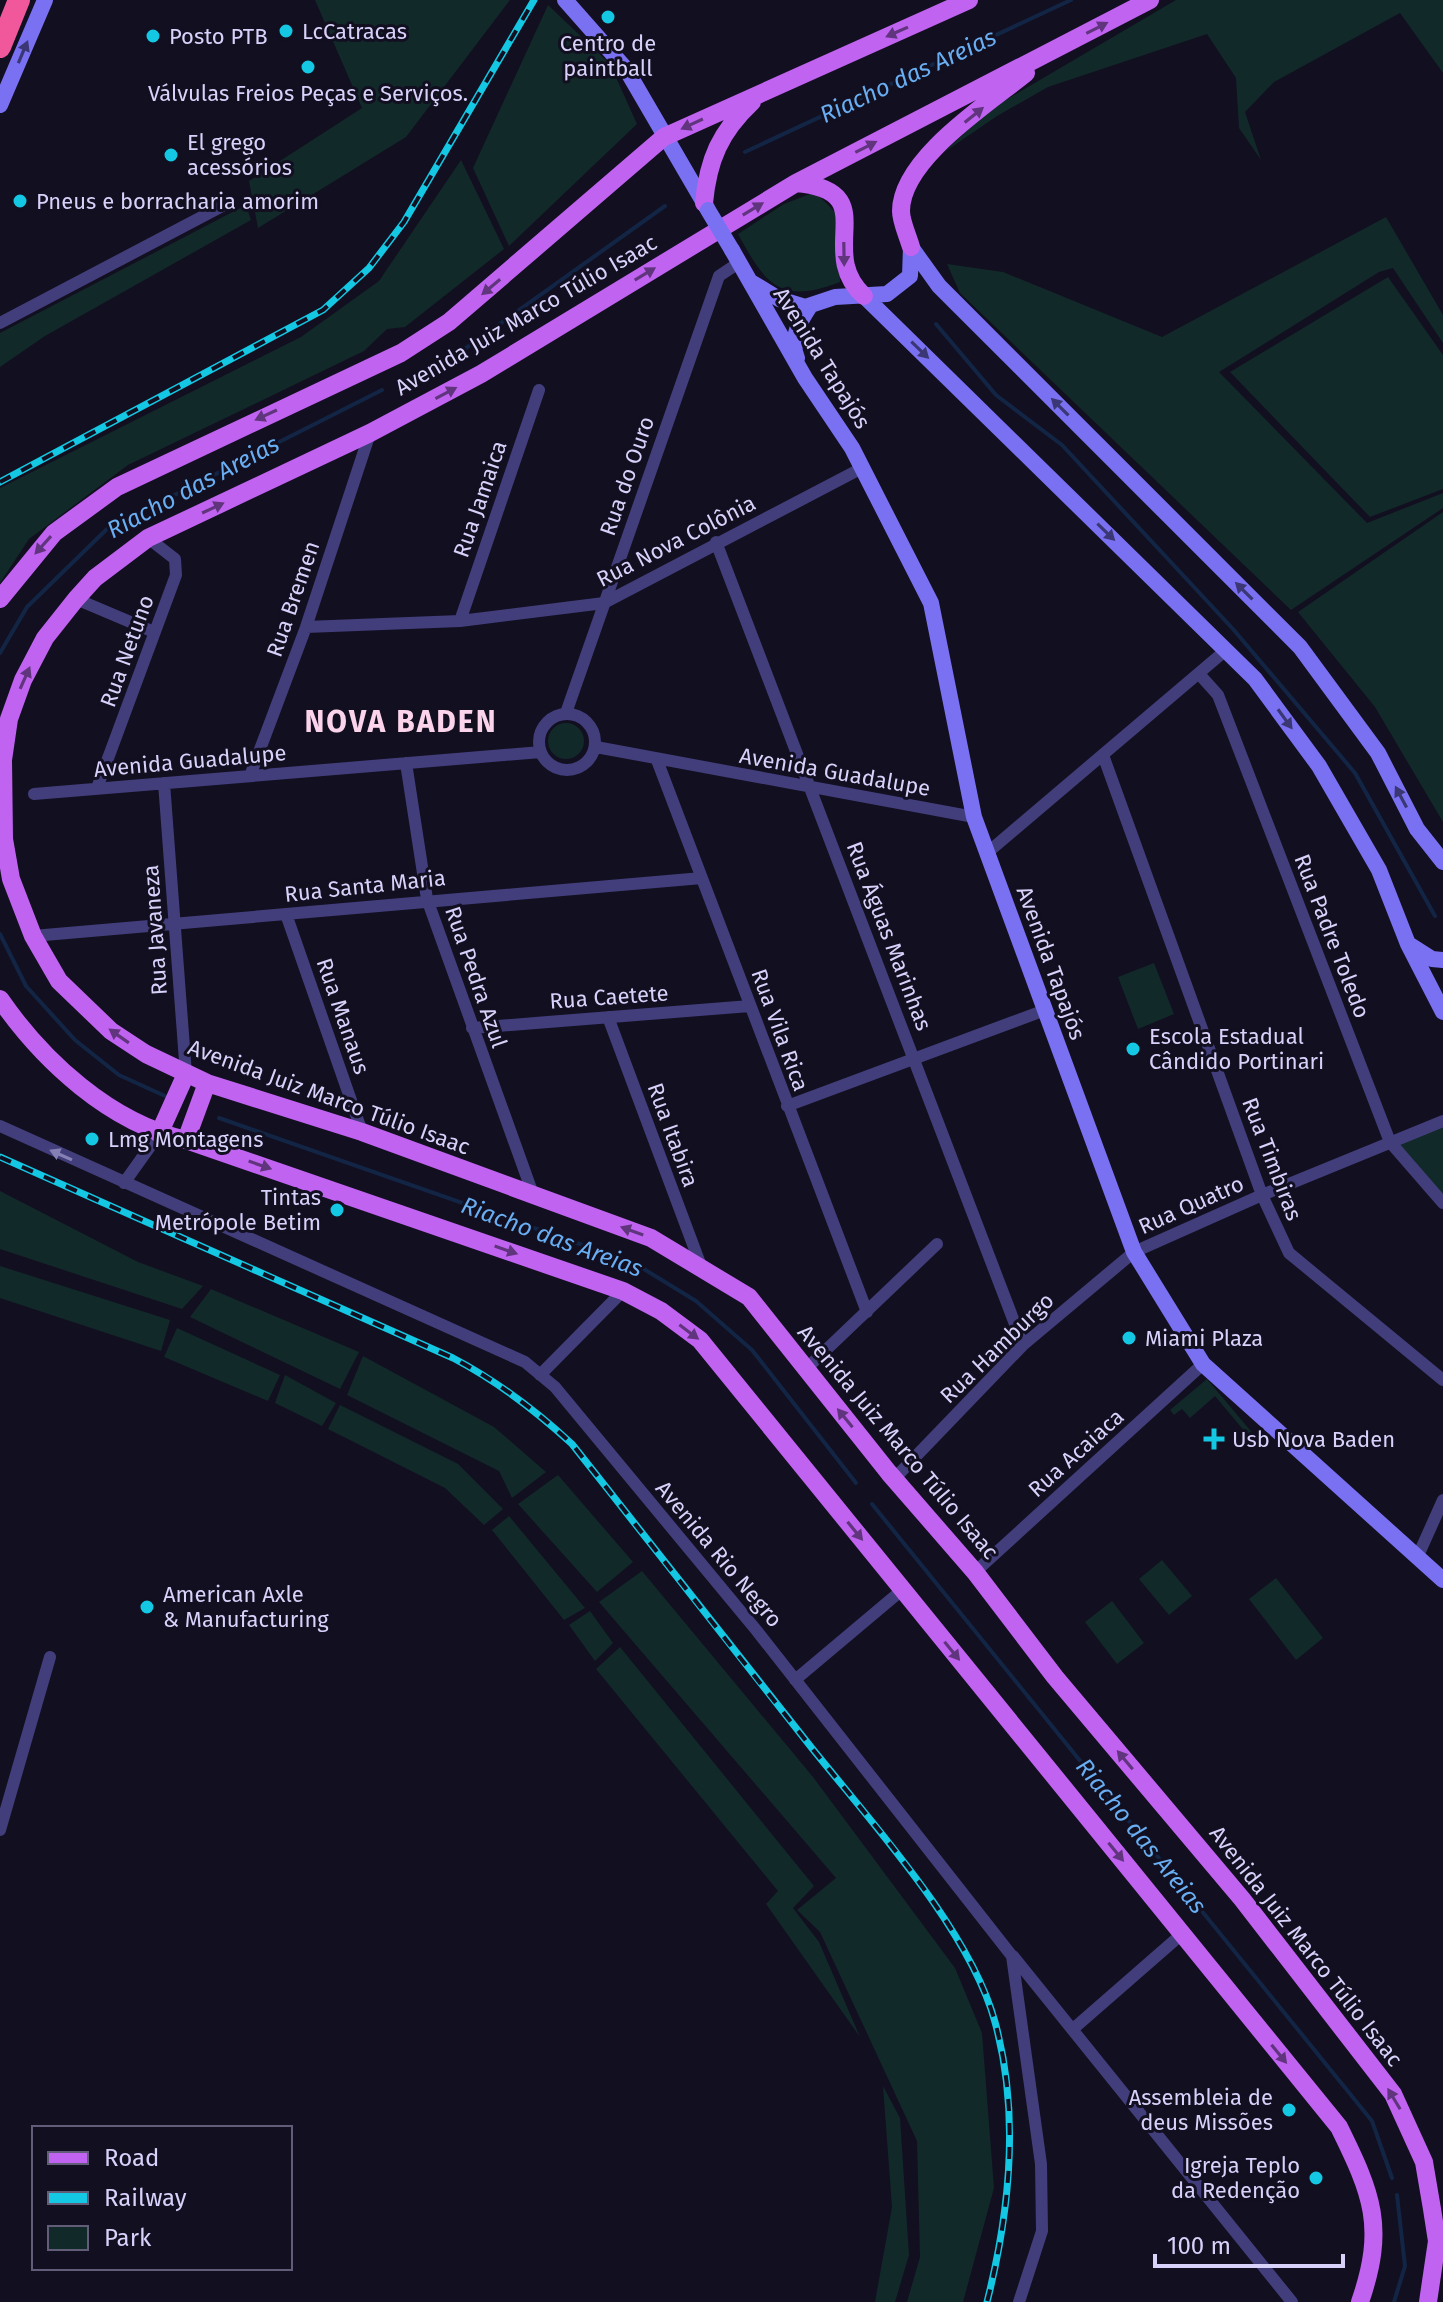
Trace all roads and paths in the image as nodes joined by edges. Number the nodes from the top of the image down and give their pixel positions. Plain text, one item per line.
1 (19, 0) edge
2 (45, 0) edge
3 (565, 0) edge
4 (969, 0) edge
5 (1150, 0) edge
6 (0, 47) edge
7 (1055, 49) junction
8 (763, 92) junction
9 (0, 105) edge
10 (664, 137) junction
11 (796, 183) junction
12 (230, 202) dead end
13 (706, 206) junction
14 (911, 247) junction
15 (736, 256) junction
16 (748, 280) junction
17 (864, 296) junction
18 (810, 306) junction
19 (0, 323) edge
20 (805, 378) junction
21 (539, 390) dead end
22 (370, 433) junction
23 (862, 468) junction
24 (148, 538) junction
25 (716, 542) junction
26 (0, 599) edge
27 (76, 599) junction
28 (604, 603) junction
29 (460, 621) junction
30 (306, 627) junction
31 (154, 632) junction
32 (1226, 650) junction
33 (1200, 675) junction
34 (566, 713) junction
35 (596, 747) junction
36 (541, 752) junction
37 (1103, 755) junction
38 (657, 760) junction
39 (406, 763) junction
40 (250, 776) junction
41 (164, 783) junction
42 (810, 787) junction
43 (97, 788) junction
44 (34, 794) dead end
45 (974, 817) junction
46 (987, 853) junction
47 (1443, 862) edge
48 (702, 878) junction
49 (427, 899) junction
50 (286, 914) junction
51 (174, 924) junction
52 (33, 936) junction
53 (1408, 944) junction
54 (1443, 960) edge
55 (0, 999) edge
56 (750, 1006) junction
57 (1045, 1010) junction
58 (1443, 1012) edge
59 (608, 1017) junction
60 (472, 1028) junction
61 (915, 1060) junction
62 (186, 1074) junction
63 (207, 1083) junction
64 (787, 1106) junction
65 (1443, 1121) edge
66 (0, 1126) edge
67 (362, 1132) junction
68 (159, 1134) junction
69 (186, 1140) junction
70 (1390, 1142) junction
71 (124, 1183) junction
72 (1262, 1195) junction
73 (534, 1197) junction
74 (1443, 1203) edge
75 (937, 1244) dead end
76 (1134, 1252) junction
77 (701, 1266) junction
78 (623, 1291) junction
79 (867, 1312) junction
80 (1023, 1345) junction
81 (1203, 1364) junction
82 (806, 1369) junction
83 (540, 1375) junction
84 (1443, 1380) edge
85 (894, 1479) junction
86 (1443, 1500) edge
87 (1417, 1558) junction
88 (975, 1572) junction
89 (1443, 1580) edge
90 (902, 1590) junction
91 (50, 1657) dead end
92 (795, 1680) junction
93 (0, 1771) edge
94 (15, 1775) junction
95 (0, 1830) edge
96 (1183, 1933) junction
97 (1012, 1956) junction
98 (1073, 2029) junction
99 (1019, 2302) edge
100 (1292, 2302) edge
101 (1360, 2302) edge
102 (1428, 2302) edge

1 - 6 highway
9 -> 2 main road
3 - 10 main road
4 -> 8 main road, Avenida Juiz Marco Túlio Isaac
7 -> 5 main road, Avenida Juiz Marco Túlio Isaac
11 -> 7 main road, Avenida Juiz Marco Túlio Isaac
14 -> 7 main road
8 -> 10 main road, Avenida Juiz Marco Túlio Isaac
8 - 13 main road
10 - 13 main road
10 -> 26 main road, Avenida Juiz Marco Túlio Isaac
11 -> 17 main road
22 -> 11 main road, Avenida Juiz Marco Túlio Isaac
12 - 19 street
13 - 15 main road, Avenida Tapajós, bridge
14 - 17 main road
47 -> 14 main road
15 - 16 main road, Avenida Tapajós
15 - 28 street, Rua do Ouro
16 - 18 main road
16 - 20 main road, Avenida Tapajós
17 - 18 main road
17 -> 32 main road
18 - 20 main road
20 - 23 main road, Avenida Tapajós
21 - 29 street, Rua Jamaica
24 -> 22 main road, Avenida Juiz Marco Túlio Isaac
22 - 30 street, Rua Bremen
23 - 25 street, Rua Nova Colônia
23 - 45 main road, Avenida Tapajós
24 - 27 main road, Avenida Juiz Marco Túlio Isaac
24 - 31 street, Rua Netuno
25 - 28 street, Rua Nova Colônia
25 - 42 street, Rua Águas Marinhas
27 - 31 street
52 -> 27 main road, Avenida Juiz Marco Túlio Isaac
28 - 29 street, Rua Nova Colônia
28 - 34 street, Rua do Ouro
29 - 30 street, Rua Nova Colônia
30 - 40 street, Rua Bremen
31 - 43 street, Rua Netuno
32 - 33 street
32 -> 53 main road
33 - 37 street
33 - 70 street, Rua Padre Toledo
34 - 35 street
34 - 36 street
35 - 36 street
35 - 38 street, Avenida Guadalupe
36 - 39 street, Avenida Guadalupe
37 - 46 street
37 - 72 street, Rua Timbiras
38 - 42 street, Avenida Guadalupe
38 - 48 street, Rua Vila Rica
39 - 40 street, Avenida Guadalupe
39 - 49 street, Rua Pedra Azul
40 - 41 street, Avenida Guadalupe
41 - 43 street, Avenida Guadalupe
41 - 51 street, Rua Javaneza
42 - 45 street, Avenida Guadalupe
42 - 61 street, Rua Águas Marinhas
43 - 44 street, Avenida Guadalupe
45 - 46 main road, Avenida Tapajós
46 - 57 main road, Avenida Tapajós
48 - 49 street, Rua Santa Maria
48 - 56 street, Rua Vila Rica
49 - 50 street, Rua Santa Maria
49 - 60 street, Rua Pedra Azul
50 - 51 street, Rua Santa Maria
50 - 67 street, Rua Manaus
51 - 52 street, Rua Santa Maria
51 - 62 street, Rua Javaneza
62 -> 52 main road, Avenida Juiz Marco Túlio Isaac
53 - 54 main road
53 - 58 main road
55 - 68 main road
56 - 59 street, Rua Caetete
56 - 64 street, Rua Vila Rica
57 - 61 street
57 - 76 main road, Avenida Tapajós
59 - 60 street, Rua Caetete
59 - 77 street, Rua Itabira
60 - 73 street, Rua Pedra Azul
61 - 64 street
61 - 80 street, Rua Águas Marinhas
62 - 63 main road, Avenida Juiz Marco Túlio Isaac
62 - 68 main road
63 - 67 main road, Avenida Juiz Marco Túlio Isaac
63 - 69 main road
64 - 79 street, Rua Vila Rica
65 - 70 street, Rua Quatro
71 -> 66 street, Avenida Rio Negro
67 - 73 main road, Avenida Juiz Marco Túlio Isaac
68 - 69 main road
68 - 71 street
69 -> 78 main road
70 - 72 street, Rua Quatro
70 - 74 street, Rua Padre Toledo
71 - 83 street, Avenida Rio Negro
72 - 76 street, Rua Quatro
72 - 84 street, Rua Timbiras
77 -> 73 main road, Avenida Juiz Marco Túlio Isaac
75 - 79 street
76 - 80 street, Rua Hamburgo
76 - 81 main road, Avenida Tapajós
77 - 82 main road, Avenida Juiz Marco Túlio Isaac
78 - 83 street
78 -> 90 main road
79 - 82 street
80 - 85 street, Rua Hamburgo
81 - 87 main road, Avenida Tapajós
81 - 88 street, Rua Acaiaca
85 -> 82 main road, Avenida Juiz Marco Túlio Isaac
83 - 92 street, Avenida Rio Negro
85 - 88 main road, Avenida Juiz Marco Túlio Isaac
86 - 87 street
87 - 89 main road, Avenida Tapajós
102 -> 88 main road, Avenida Juiz Marco Túlio Isaac
90 - 92 street
90 -> 96 main road
91 - 94 street
92 - 97 street, Avenida Rio Negro
93 - 94 street
94 - 95 street
96 - 98 street
96 -> 101 main road
97 - 98 street, Avenida Rio Negro
97 - 99 street
98 - 100 street, Avenida Rio Negro

